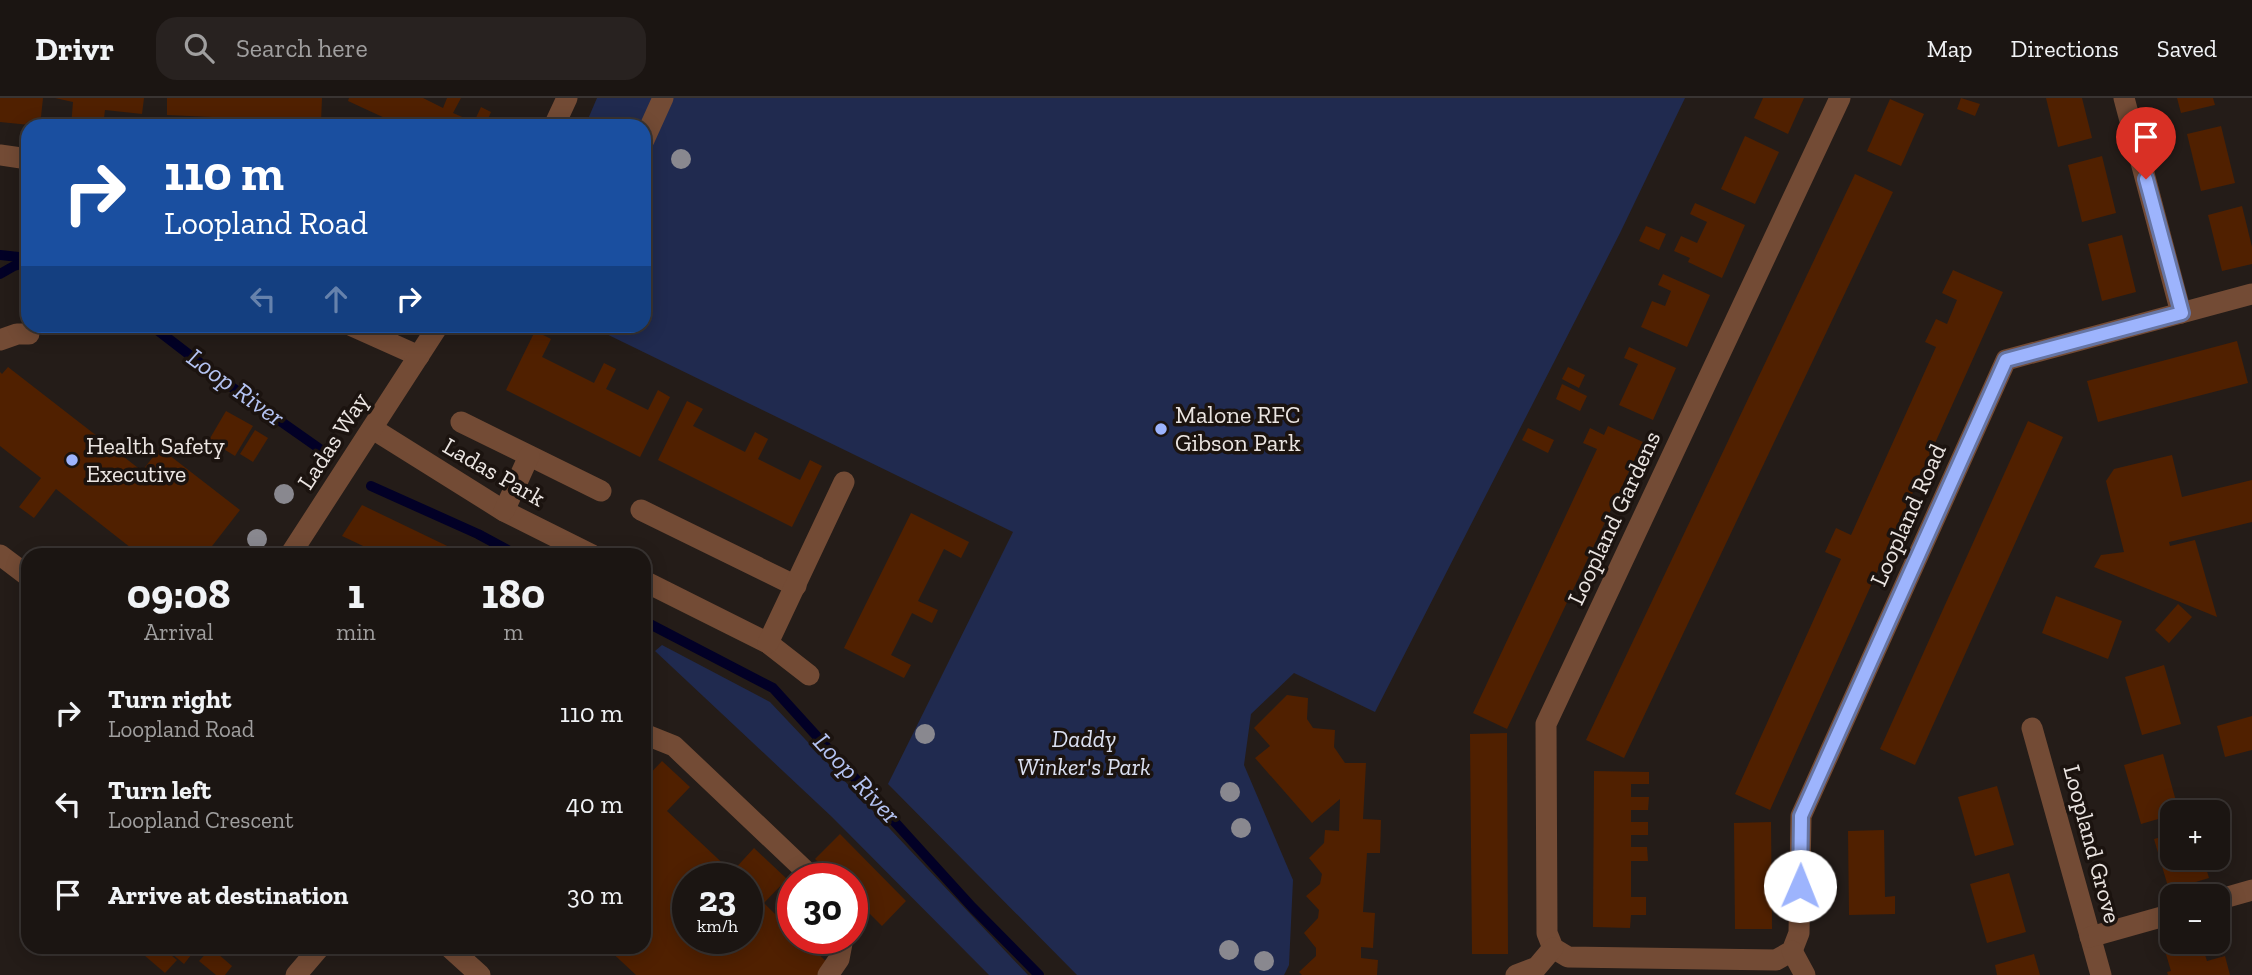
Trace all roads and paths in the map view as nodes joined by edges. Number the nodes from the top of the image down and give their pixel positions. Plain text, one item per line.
1 (567, 98) edge
2 (663, 98) edge
3 (1840, 98) edge
4 (2124, 98) edge
5 (557, 119) edge
6 (651, 125) edge
7 (0, 155) edge
8 (21, 158) edge
9 (2252, 294) edge
10 (2182, 313) junction
11 (368, 333) edge
12 (434, 333) edge
13 (29, 334) dead end
14 (0, 340) edge
15 (419, 356) junction
16 (461, 422) dead end
17 (373, 429) junction
18 (530, 456) junction
19 (844, 482) dead end
20 (601, 491) dead end
21 (641, 510) dead end
22 (504, 511) junction
23 (295, 548) edge
24 (578, 548) edge
25 (0, 555) edge
26 (21, 571) edge
27 (651, 584) edge
28 (796, 586) junction
29 (768, 643) junction
30 (810, 675) dead end
31 (2032, 727) dead end
32 (651, 737) edge
33 (797, 863) edge
34 (2252, 890) edge
35 (2230, 896) edge
36 (2160, 917) edge
37 (2090, 937) junction
38 (1796, 942) junction
39 (1553, 948) junction
40 (314, 954) edge
41 (457, 954) edge
42 (840, 954) edge
43 (296, 975) edge
44 (480, 975) edge
45 (828, 975) edge
46 (1516, 975) edge
47 (1805, 975) edge
48 (2101, 975) edge

1 - 5 street
2 - 6 street
3 - 39 street, Loopland Gardens
4 - 10 street
7 - 8 street
9 - 10 street, Loopland Road
10 - 38 street, Loopland Road
11 - 15 street
12 - 15 street, Ladas Way
13 - 14 street
15 - 17 street, Ladas Way
16 - 18 street
17 - 22 street, Ladas Park
17 - 23 street, Ladas Way
18 - 20 street
18 - 22 street
19 - 28 street
21 - 28 street
22 - 24 street, Ladas Park
25 - 26 street
27 - 29 street
28 - 29 street
29 - 30 street
31 - 37 street, Loopland Grove
32 - 33 street
34 - 35 street
36 - 37 street
37 - 48 street, Loopland Grove
38 - 39 street
38 - 47 street
39 - 46 street
40 - 43 street
41 - 44 street
42 - 45 street

